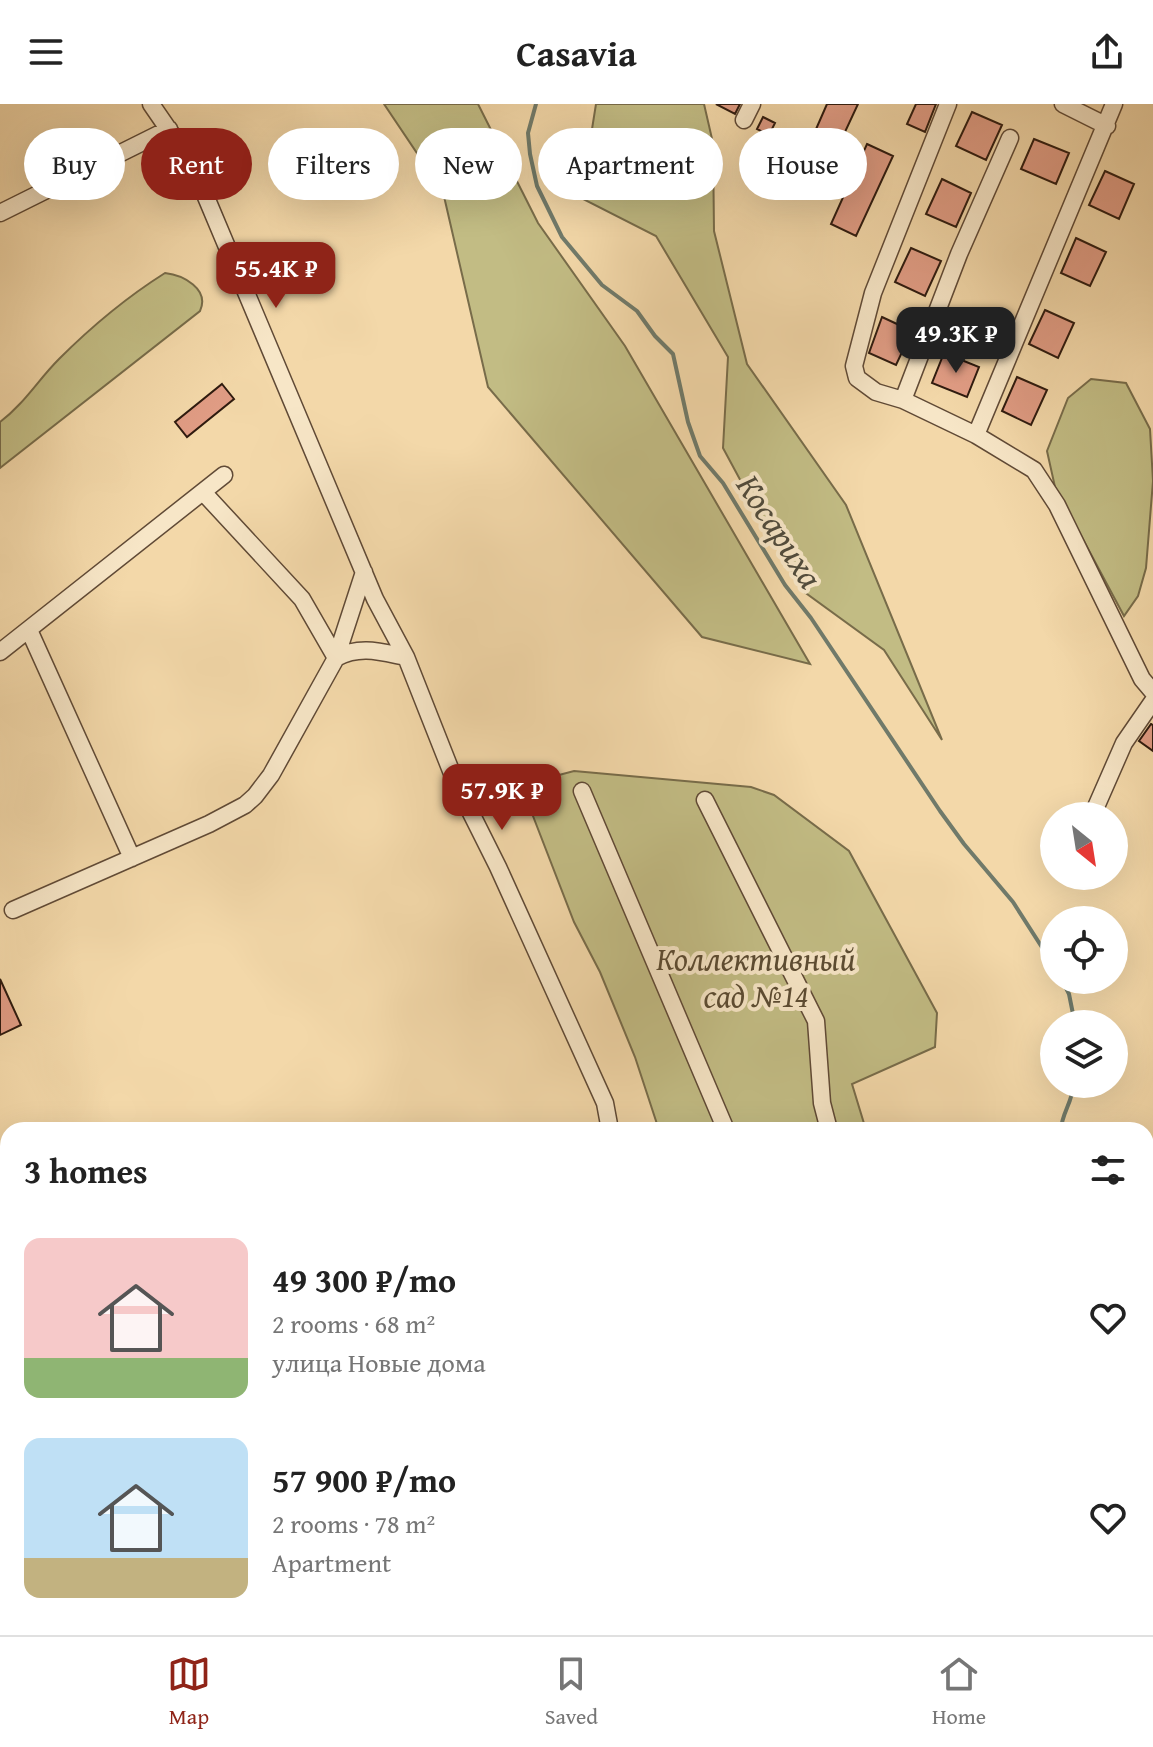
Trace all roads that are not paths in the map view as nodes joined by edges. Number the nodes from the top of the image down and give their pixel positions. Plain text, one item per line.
1 (151, 104) edge
2 (752, 104) edge
3 (948, 104) edge
4 (1063, 104) edge
5 (1114, 104) edge
6 (744, 120) dead end
7 (1107, 126) junction
8 (168, 128) edge
9 (1010, 138) dead end
10 (141, 143) edge
11 (207, 200) edge
12 (0, 213) edge
13 (903, 400) junction
14 (976, 435) junction
15 (224, 475) dead end
16 (203, 492) junction
17 (364, 572) junction
18 (29, 630) junction
19 (0, 652) edge
20 (406, 657) junction
21 (336, 658) junction
22 (1153, 692) edge
23 (1153, 701) edge
24 (582, 791) dead end
25 (705, 800) dead end
26 (1098, 802) edge
27 (132, 858) junction
28 (13, 910) dead end
29 (609, 1122) edge
30 (723, 1122) edge
31 (827, 1122) edge

1 - 8 street
2 - 6 street
3 - 13 street
4 - 7 street
5 - 7 street
7 - 14 street
9 - 13 street
10 - 12 street
11 - 17 street
13 - 14 street
14 - 22 street
15 - 16 street
16 - 18 street
16 - 21 street
17 - 20 street
17 - 21 street
18 - 19 street
18 - 27 street
20 - 21 street
20 - 29 street
21 - 27 street
23 - 26 street
24 - 30 street
25 - 31 street
27 - 28 street

